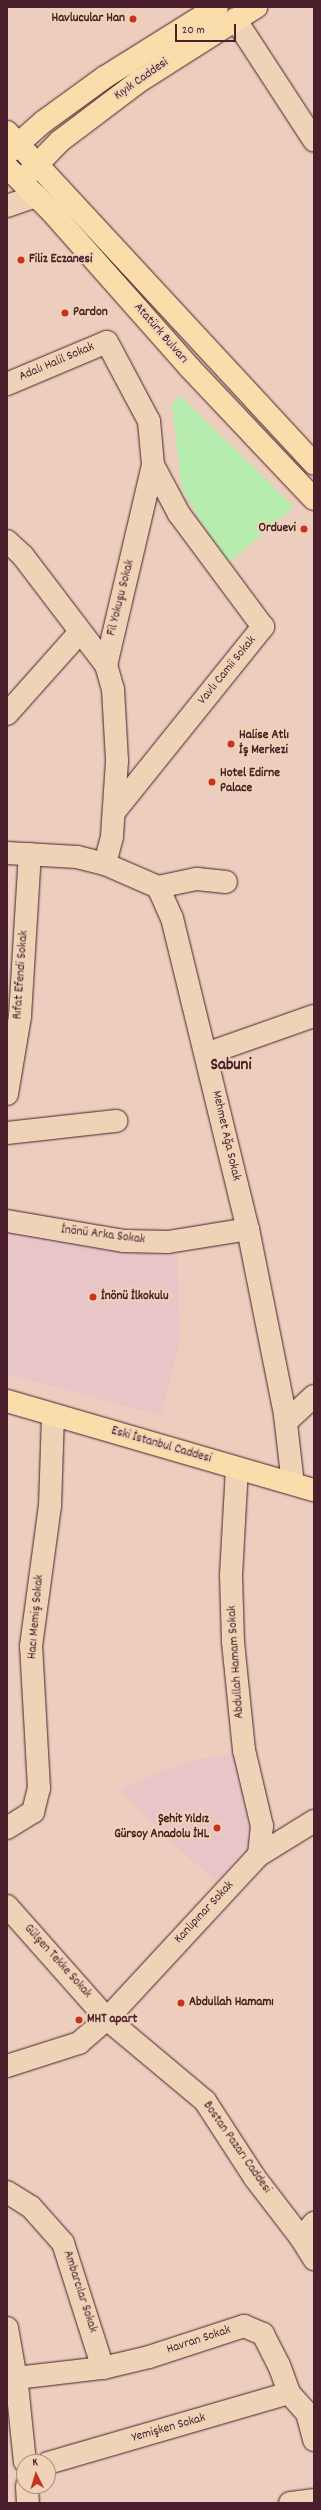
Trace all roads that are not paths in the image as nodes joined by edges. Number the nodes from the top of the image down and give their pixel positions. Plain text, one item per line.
1 (256, 7) edge
2 (226, 11) edge
3 (314, 140) edge
4 (10, 143) edge
5 (37, 164) junction
6 (12, 180) edge
7 (36, 196) junction
8 (7, 206) edge
9 (107, 342) joint
10 (7, 384) edge
11 (314, 464) edge
12 (153, 465) junction
13 (314, 499) edge
14 (7, 541) edge
15 (80, 632) junction
16 (106, 665) junction
17 (7, 714) edge
18 (114, 812) junction
19 (7, 853) edge
20 (30, 854) junction
21 (104, 864) junction
22 (226, 882) dead end
23 (158, 887) junction
24 (314, 1016) edge
25 (206, 1054) junction
26 (7, 1094) edge
27 (116, 1121) dead end
28 (7, 1133) edge
29 (7, 1222) edge
30 (248, 1229) junction
31 (314, 1396) edge
32 (11, 1407) edge
33 (53, 1414) junction
34 (286, 1422) junction
35 (237, 1468) junction
36 (293, 1484) junction
37 (314, 1490) edge
38 (314, 1821) edge
39 (7, 1828) edge
40 (259, 1855) junction
41 (7, 1906) edge
42 (107, 2019) junction
43 (7, 2066) edge
44 (7, 2192) edge
45 (308, 2230) edge
46 (314, 2259) edge
47 (7, 2328) edge
48 (103, 2368) junction
49 (16, 2378) junction
50 (289, 2393) junction
51 (314, 2440) edge
52 (24, 2454) edge
53 (56, 2461) edge
54 (313, 2498) edge
55 (290, 2503) edge

1 - 2 main road, Kıyık Caddesi
2 - 3 street
2 - 4 main road, Kıyık Caddesi
2 - 5 main road, Kıyık Caddesi
4 - 5 main road, Atatürk Bulvarı
5 - 6 main road, Kıyık Caddesi
5 - 11 main road, Atatürk Bulvarı
6 - 7 main road, Atatürk Bulvarı
7 - 8 street
7 - 13 main road, Atatürk Bulvarı
9 - 10 street, Adalı Halil Sokak
9 - 12 street, Fil Yokuşu Sokak
12 - 16 street, Fil Yokuşu Sokak
12 - 18 street, Vavlı Camii Sokak
14 - 15 street
15 - 16 street
15 - 17 street
16 - 18 street
18 - 21 street
19 - 20 street
20 - 21 street
20 - 26 street, Rıfat Efendi Sokak
21 - 23 street
22 - 23 street
23 - 25 street, Mehmet Ağa Sokak
24 - 25 street
25 - 30 street, Mehmet Ağa Sokak
27 - 28 street
29 - 30 street, İnönü Arka Sokak
30 - 34 street, Mehmet Ağa Sokak
31 - 34 street
32 - 33 main road, Eski İstanbul Caddesi
33 - 35 main road, Eski İstanbul Caddesi
33 - 39 street, Hacı Memiş Sokak
34 - 36 street, Mehmet Ağa Sokak
35 - 36 main road, Eski İstanbul Caddesi
35 - 40 street, Abdullah Hamam Sokak
36 - 37 main road, Eski İstanbul Caddesi
38 - 40 street, Kanlıpınar Sokak
40 - 42 street, Kanlıpınar Sokak
41 - 42 street, Gülşen Tekke Sokak
42 - 43 street, Kanlıpınar Sokak
42 - 45 street, Bostan Pazarı Caddesi
44 - 48 street, Ambarcılar Sokak
45 - 46 street, Bostan Pazarı Caddesi
47 - 49 street
48 - 49 street, Havran Sokak
48 - 50 street, Havran Sokak
49 - 52 street
50 - 51 street, Havran Sokak
50 - 53 street, Yemişken Sokak
54 - 55 street

